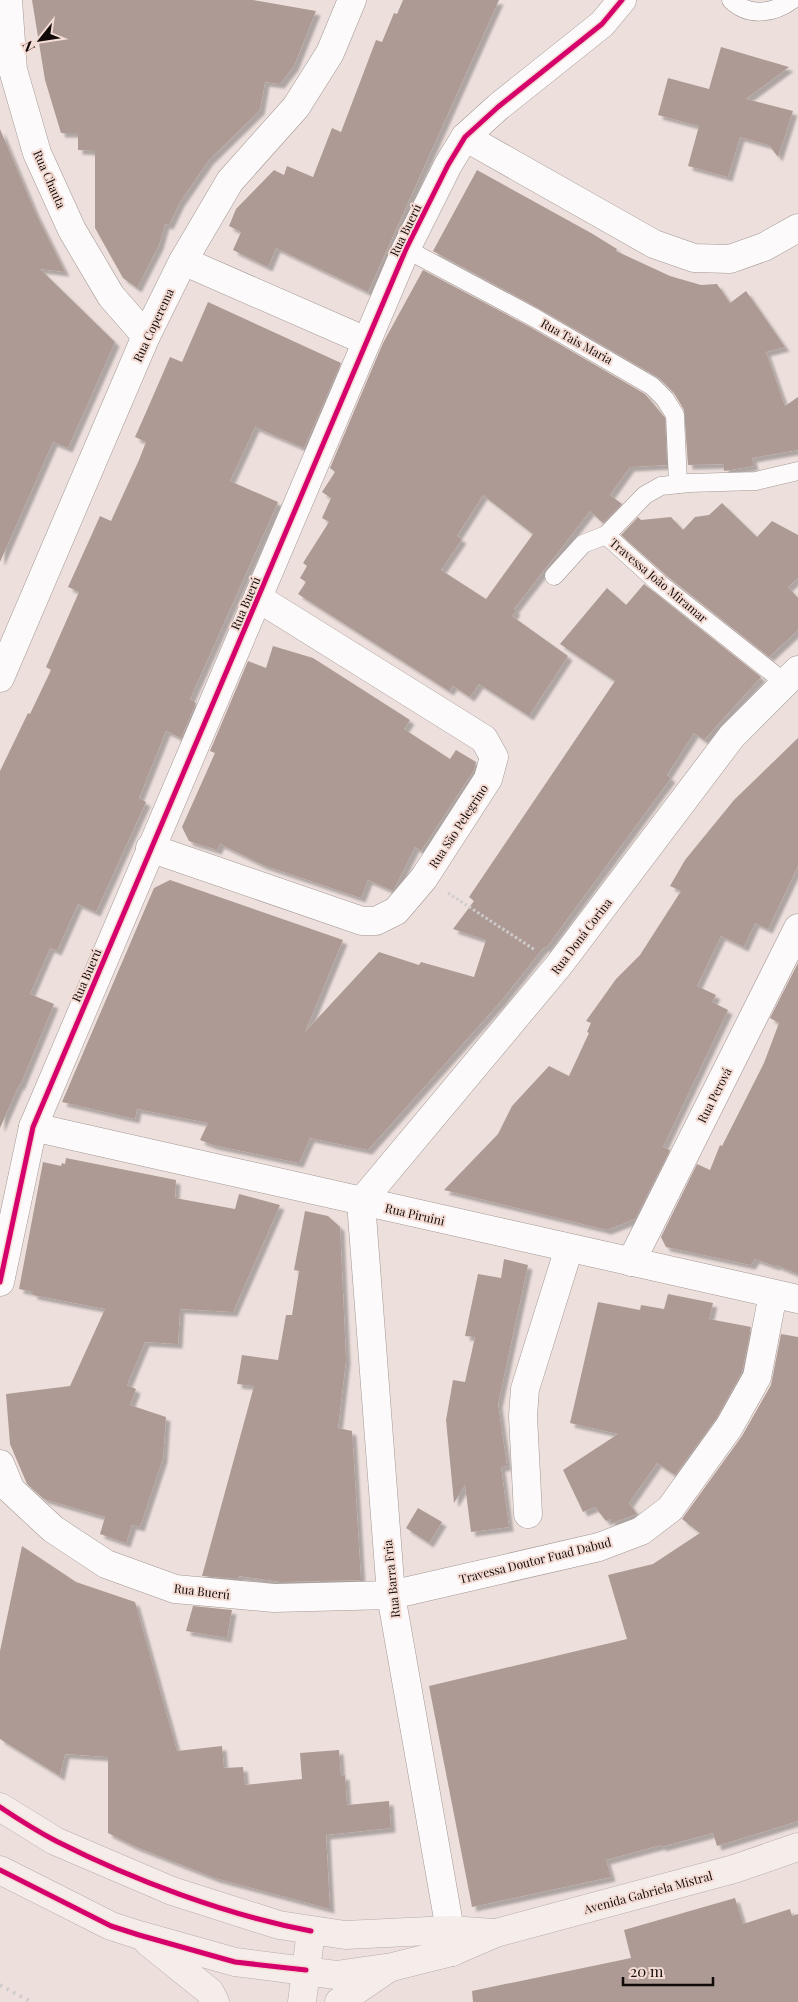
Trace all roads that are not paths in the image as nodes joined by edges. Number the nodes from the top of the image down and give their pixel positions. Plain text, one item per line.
1 (8, 0) edge
2 (352, 0) edge
3 (622, 0) edge
4 (731, 0) edge
5 (792, 0) edge
6 (465, 137) junction
7 (798, 228) edge
8 (406, 248) junction
9 (183, 261) junction
10 (146, 336) junction
11 (366, 341) junction
12 (798, 471) edge
13 (678, 484) junction
14 (606, 535) junction
15 (554, 576) dead end
16 (258, 598) junction
17 (791, 676) edge
18 (0, 678) edge
19 (150, 848) junction
20 (798, 928) edge
21 (33, 1128) junction
22 (362, 1202) junction
23 (569, 1248) junction
24 (630, 1262) junction
25 (0, 1282) edge
26 (785, 1297) edge
27 (0, 1464) edge
28 (528, 1514) dead end
29 (391, 1595) junction
30 (0, 1808) edge
31 (798, 1847) edge
32 (0, 1870) edge
33 (311, 1931) junction
34 (139, 1935) junction
35 (451, 1941) junction
36 (392, 1966) junction
37 (306, 1970) junction
38 (214, 2002) edge
39 (302, 2002) edge
40 (339, 2002) edge

1 - 10 street, Rua Chauta
2 - 9 street, Rua Coperema
3 - 6 street, Rua Buerú
4 - 5 lane
6 - 7 street
6 - 8 street, Rua Buerú
8 - 11 street, Rua Buerú
8 - 13 lane, Rua Tais Maria
9 - 10 street, Rua Coperema
9 - 11 street
10 - 18 street, Rua Coperema
11 - 16 street, Rua Buerú
12 - 13 lane, Travessa João Miramar
13 - 14 lane, Travessa João Miramar
14 - 15 lane
14 - 17 lane, Travessa João Miramar
16 - 19 street, Rua Buerú
16 - 19 street, Rua São Pelegrino
17 - 22 street, Rua Doná Corina
19 - 21 street, Rua Buerú
20 - 24 street, Rua Perová
21 - 22 street, Rua Piruini
21 - 25 street, Rua Buerú
22 - 23 street, Rua Piruini
22 - 29 street, Rua Barra Fria
23 - 24 street, Rua Piruini
23 - 28 street
24 - 26 street, Rua Piruini
26 - 29 street, Travessa Doutor Fuad Dabud
27 - 29 street, Rua Buerú
29 - 35 street, Rua Barra Fria
30 - 33 main road, Avenida Gabriela Mistral
31 - 35 main road, Avenida Gabriela Mistral
32 - 34 main road, Avenida Gabriela Mistral
33 - 35 main road, Avenida Gabriela Mistral
33 - 37 main road
34 - 37 main road, Avenida Gabriela Mistral
34 - 38 main road
35 - 36 main road, Avenida Gabriela Mistral
36 - 37 main road, Avenida Gabriela Mistral
36 - 40 main road
37 - 39 main road

